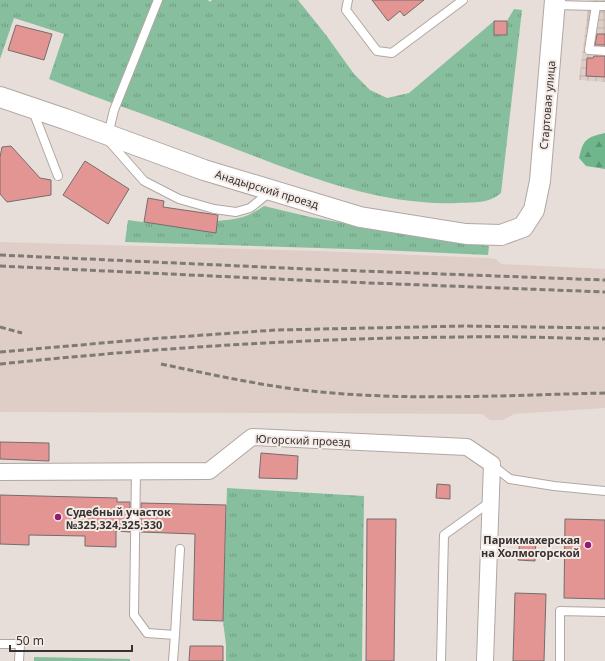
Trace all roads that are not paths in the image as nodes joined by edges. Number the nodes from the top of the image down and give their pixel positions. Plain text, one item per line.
1 (158, 0) edge
2 (348, 0) edge
3 (463, 0) edge
4 (555, 3) edge
5 (596, 6) junction
6 (605, 6) edge
7 (605, 51) edge
8 (0, 97) edge
9 (31, 107) junction
10 (105, 133) junction
11 (58, 176) dead end
12 (271, 191) junction
13 (534, 210) joint
14 (492, 464) junction
15 (136, 471) junction
16 (0, 472) edge
17 (605, 491) edge
18 (490, 502) junction
19 (180, 549) dead end
20 (605, 612) edge
21 (174, 635) junction
22 (0, 644) edge
23 (19, 661) edge
24 (174, 661) edge
25 (442, 661) edge
26 (485, 661) edge
27 (560, 661) edge

1 - 10 lane
2 - 3 lane
4 - 5 lane
4 - 13 street, Стартовая улица
5 - 6 lane
5 - 7 lane
8 - 9 street, Анадырский проезд
9 - 10 street, Анадырский проезд
9 - 11 lane
10 - 12 street, Анадырский проезд
10 - 12 lane
12 - 13 street, Анадырский проезд
14 - 15 street, Югорский проезд
14 - 17 lane
14 - 18 street
15 - 16 street, Югорский проезд
15 - 21 lane
18 - 25 lane
18 - 26 street
19 - 21 lane
20 - 27 lane
21 - 24 lane
22 - 23 lane

